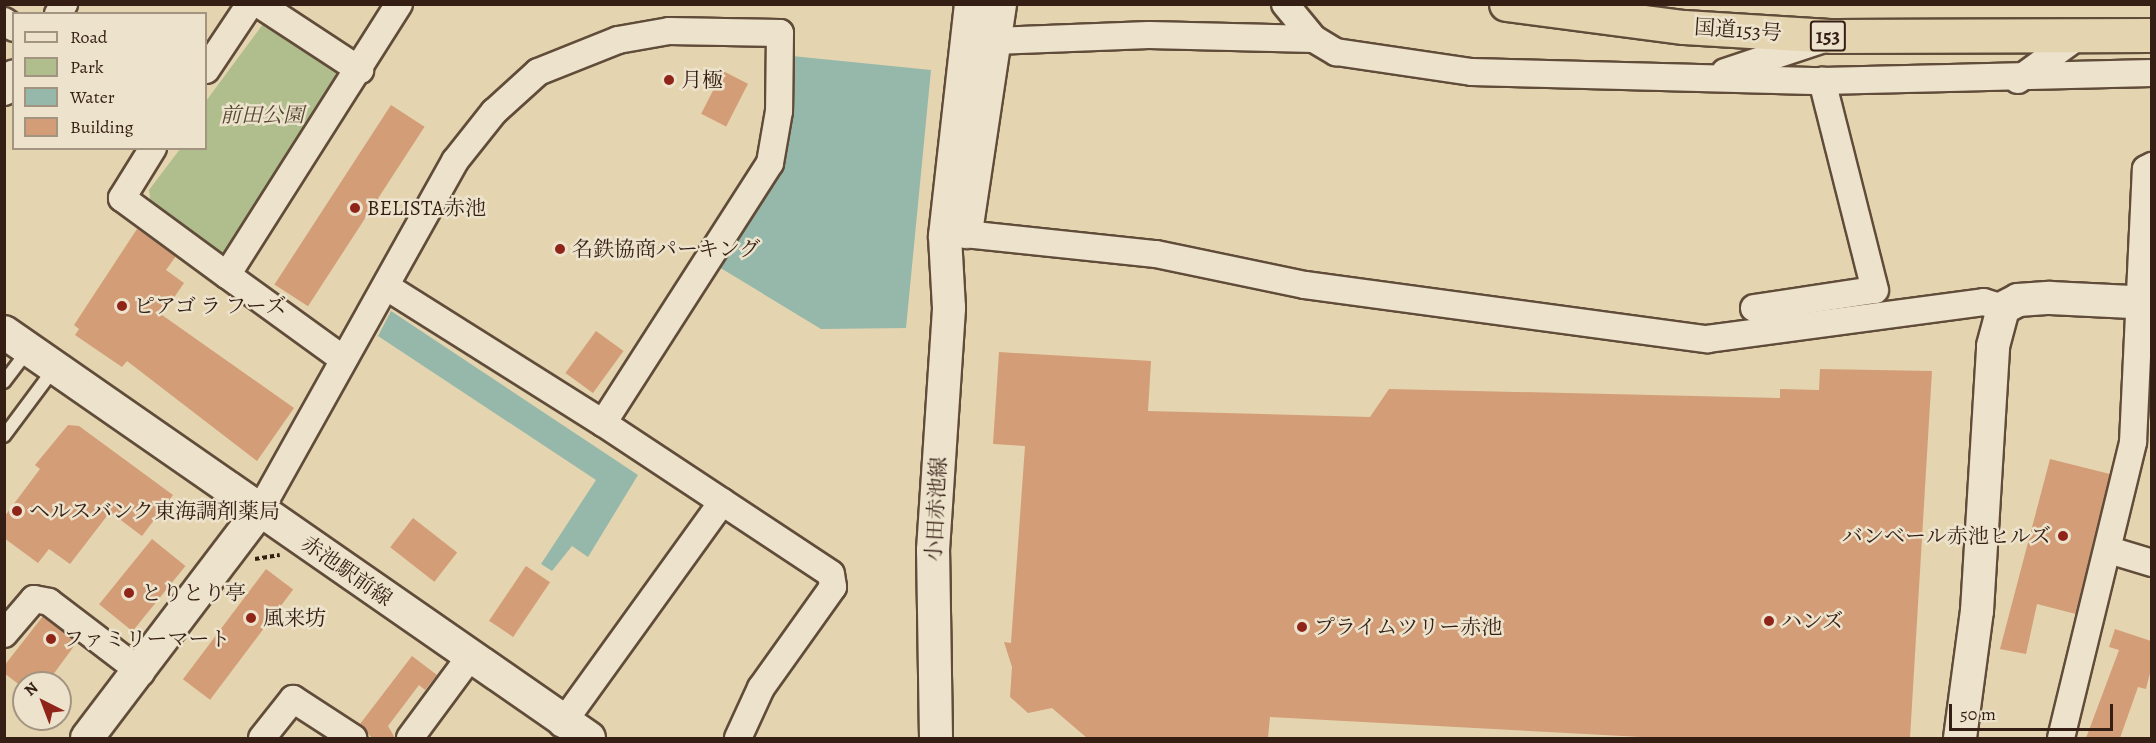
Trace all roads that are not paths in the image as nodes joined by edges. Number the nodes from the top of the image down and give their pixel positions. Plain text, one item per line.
1 (250, 4) edge
2 (259, 4) edge
3 (399, 4) edge
4 (971, 4) edge
5 (1000, 4) edge
6 (1285, 4) edge
7 (1506, 4) edge
8 (2151, 35) edge
9 (1833, 36) junction
10 (2077, 37) junction
11 (1314, 39) junction
12 (994, 40) junction
13 (207, 68) edge
14 (360, 70) junction
15 (2151, 73) edge
16 (1706, 79) junction
17 (2018, 80) junction
18 (1822, 81) junction
19 (152, 150) edge
20 (2151, 166) edge
21 (965, 234) junction
22 (227, 275) junction
23 (950, 279) junction
24 (387, 287) junction
25 (2146, 302) edge
26 (1754, 308) dead end
27 (2003, 308) junction
28 (17, 340) edge
29 (343, 359) junction
30 (57, 366) junction
31 (4, 382) edge
32 (603, 423) junction
33 (4, 436) edge
34 (722, 502) junction
35 (260, 510) junction
36 (2109, 550) junction
37 (2151, 563) edge
38 (4, 634) edge
39 (470, 657) junction
40 (141, 672) junction
41 (576, 731) edge
42 (87, 738) edge
43 (262, 738) edge
44 (353, 738) edge
45 (410, 738) edge
46 (738, 738) edge
47 (936, 738) edge
48 (1960, 738) edge
49 (2061, 738) edge

1 - 13 street
2 - 14 street
3 - 14 street
4 - 23 street, 小田赤池線
5 - 12 street, 小田赤池線
6 - 11 street, 153
7 - 9 highway, 国道153号 / 153
8 - 10 highway, 国道153号 / 153
9 - 10 highway, 国道153号 / 153
9 - 16 street
10 - 17 street
11 - 12 street
11 - 16 street, 153
12 - 21 street, 小田赤池線
14 - 22 street
15 - 17 street, 153
16 - 18 street, 153
17 - 18 street, 153
18 - 26 street
19 - 22 street
20 - 25 street
21 - 23 street, 小田赤池線
21 - 27 street
22 - 29 street
23 - 47 street, 小田赤池線
24 - 29 street
24 - 32 street
24 - 32 street
25 - 27 street
25 - 36 street
27 - 48 street
28 - 30 street, 赤池駅前線
28 - 31 lane
29 - 35 street
30 - 33 lane
30 - 35 street, 赤池駅前線
32 - 34 street
34 - 41 street
34 - 46 street
35 - 39 street, 赤池駅前線
35 - 40 street
36 - 37 street
36 - 49 street
38 - 40 street
39 - 41 street, 赤池駅前線
39 - 45 street
40 - 42 street
43 - 44 street

